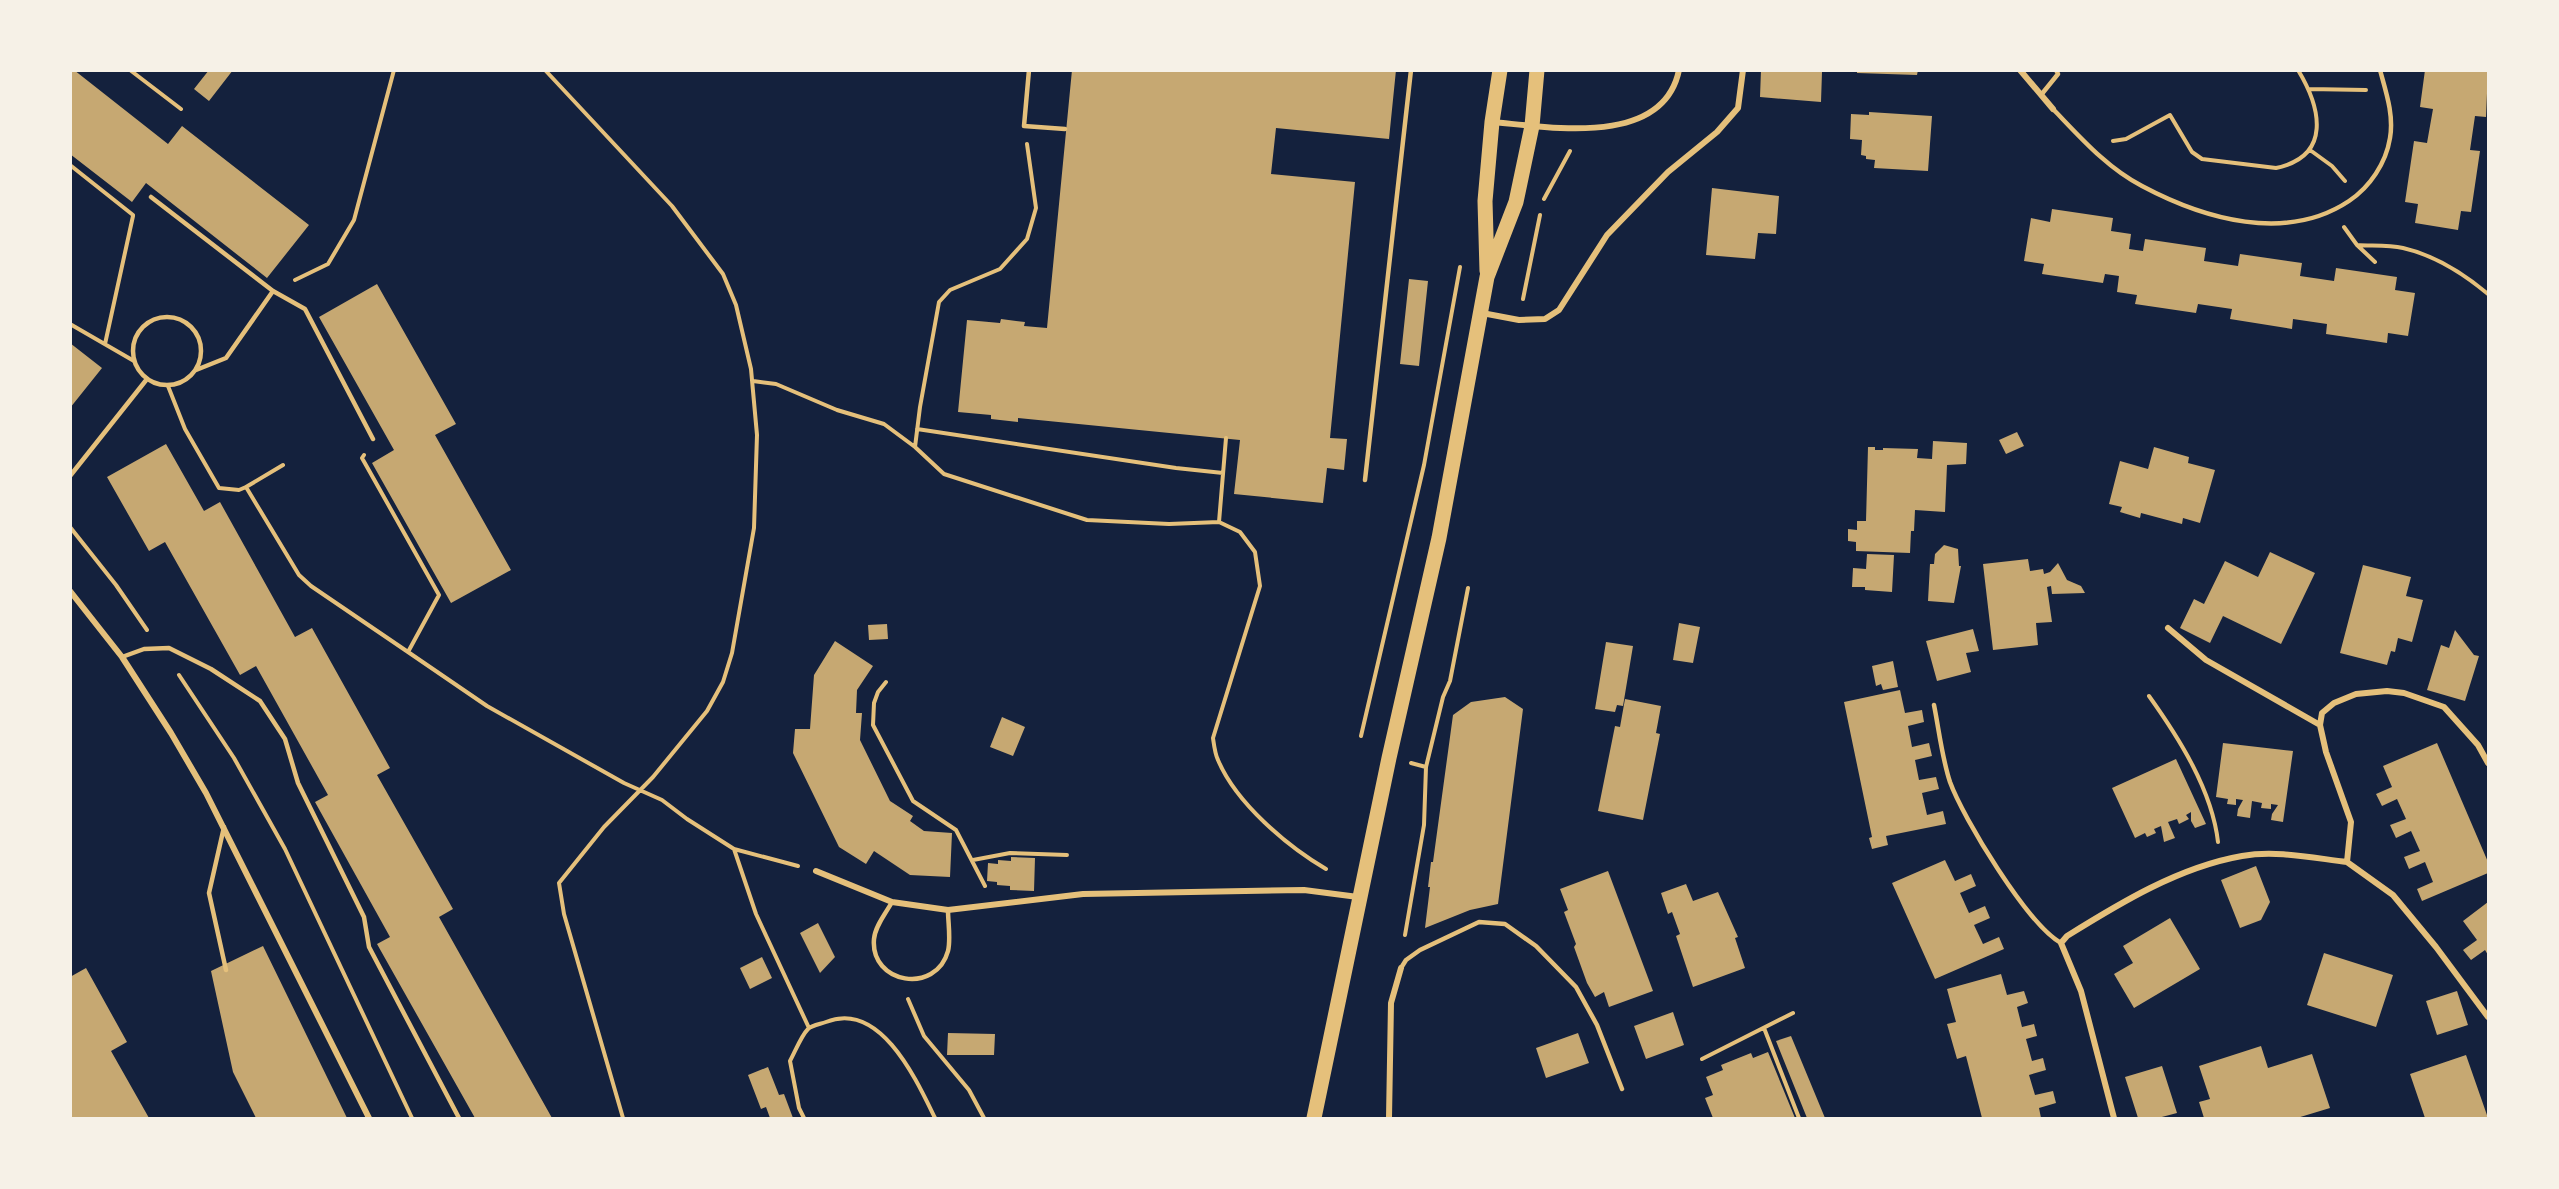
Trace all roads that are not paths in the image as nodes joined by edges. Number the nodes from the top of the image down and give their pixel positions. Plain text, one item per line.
1 (1029, 70) edge
2 (1411, 70) edge
3 (1500, 70) edge
4 (1537, 70) edge
5 (1679, 70) edge
6 (1743, 70) edge
7 (2020, 70) edge
8 (2056, 70) edge
9 (2380, 70) edge
10 (2041, 95) junction
11 (2053, 109) joint
12 (1492, 122) junction
13 (1532, 126) junction
14 (1065, 129) dead end
15 (151, 196) road end
16 (1487, 277) junction
17 (273, 291) junction
18 (1479, 313) junction
19 (196, 371) junction
20 (147, 380) junction
21 (372, 439) road end
22 (70, 476) edge
23 (1365, 480) dead end
24 (70, 591) edge
25 (2168, 628) dead end
26 (122, 657) junction
27 (1934, 705) dead end
28 (2320, 724) junction
29 (2488, 763) edge
30 (224, 827) junction
31 (2347, 862) junction
32 (816, 871) road end
33 (1359, 898) junction
34 (892, 902) junction
35 (948, 910) junction
36 (2061, 943) junction
37 (1401, 968) joint
38 (226, 970) dead end
39 (2488, 1017) edge
40 (1622, 1089) dead end
41 (369, 1119) edge
42 (459, 1119) edge
43 (1314, 1119) edge
44 (1389, 1119) edge
45 (2114, 1119) edge

1 - 14 lane
2 - 23 lane
3 - 12 main road
4 - 13 main road
5 - 13 street
6 - 18 street
7 - 10 street
8 - 10 lane
9 - 11 lane
10 - 11 street
12 - 13 street
12 - 16 main road
13 - 16 main road
15 - 17 lane
16 - 18 main road
17 - 19 lane
17 - 21 lane
18 - 33 main road
19 - 20 lane
19 - 20 lane
20 - 22 lane
24 - 26 street
25 - 28 street
26 - 30 street
26 - 42 lane
27 - 36 lane
28 - 29 street
28 - 31 street
30 - 38 lane
30 - 41 street
31 - 36 street
31 - 39 street
32 - 34 street
33 - 35 street
33 - 43 main road
34 - 35 street
34 - 35 lane
36 - 45 street
37 - 40 lane
37 - 44 street

